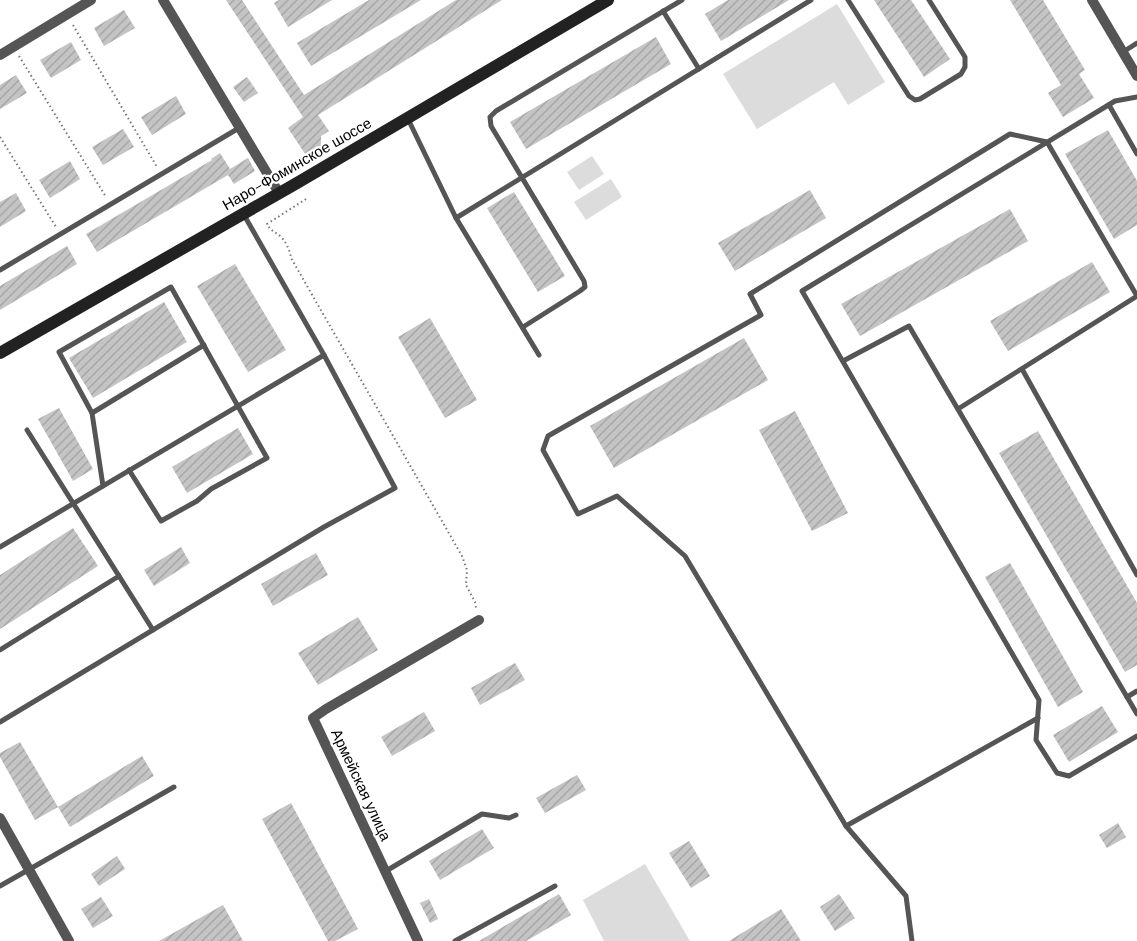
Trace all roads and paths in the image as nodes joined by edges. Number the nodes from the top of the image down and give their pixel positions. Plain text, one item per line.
1 (91, 0) edge
2 (163, 0) edge
3 (608, 0) edge
4 (682, 0) edge
5 (811, 0) edge
6 (849, 0) edge
7 (929, 0) edge
8 (1092, 0) edge
9 (663, 11) junction
10 (67, 14) junction
11 (1137, 43) edge
12 (14, 47) junction
13 (1123, 52) junction
14 (0, 55) edge
15 (699, 69) junction
16 (1137, 76) edge
17 (1137, 97) edge
18 (1108, 105) junction
19 (407, 118) junction
20 (239, 128) junction
21 (0, 137) edge
22 (1047, 142) junction
23 (1137, 154) edge
24 (161, 174) junction
25 (522, 178) junction
26 (279, 193) junction
27 (306, 199) dead end
28 (111, 205) junction
29 (243, 213) junction
30 (456, 218) junction
31 (60, 234) junction
32 (0, 270) edge
33 (523, 327) junction
34 (204, 345) junction
35 (0, 353) edge
36 (324, 355) junction
37 (540, 355) dead end
38 (843, 362) junction
39 (1022, 369) junction
40 (238, 406) junction
41 (958, 409) junction
42 (92, 413) junction
43 (27, 430) dead end
44 (129, 470) junction
45 (102, 486) junction
46 (73, 504) junction
47 (0, 546) edge
48 (1137, 575) edge
49 (119, 576) junction
50 (479, 620) joint
51 (153, 630) junction
52 (0, 650) edge
53 (1137, 691) edge
54 (1127, 697) junction
55 (1137, 714) edge
56 (1038, 718) junction
57 (0, 722) edge
58 (1137, 736) edge
59 (174, 788) dead end
60 (516, 815) dead end
61 (0, 818) edge
62 (846, 826) junction
63 (28, 870) junction
64 (386, 872) junction
65 (0, 886) edge
66 (555, 886) dead end
67 (462, 939) edge
68 (69, 941) edge
69 (418, 941) edge
70 (455, 941) edge
71 (912, 941) edge

1 - 10 street
2 - 20 street
3 - 19 main road, Наро-Фоминское шоссе
4 - 9 lane
5 - 15 lane
6 - 7 lane
8 - 13 street
9 - 15 lane
9 - 25 lane
10 - 12 street
10 - 24 path
11 - 13 lane
12 - 14 street
12 - 28 path
13 - 16 street
15 - 25 lane
17 - 18 lane
18 - 22 lane
18 - 23 lane
19 - 26 main road, Наро-Фоминское шоссе
19 - 30 lane
20 - 24 lane
20 - 26 street
21 - 31 path
22 - 38 lane
22 - 39 lane
22 - 62 lane
24 - 28 lane
25 - 30 lane
25 - 33 lane
26 - 29 main road, Наро-Фоминское шоссе
27 - 50 path
28 - 31 lane
29 - 35 main road, Наро-Фоминское шоссе
29 - 36 lane
30 - 33 lane
31 - 32 lane
33 - 37 lane
34 - 40 lane
34 - 42 lane
34 - 42 lane
36 - 40 lane
36 - 51 lane
38 - 41 lane
38 - 56 lane
39 - 41 lane
39 - 48 lane
40 - 44 lane
40 - 44 lane
41 - 54 lane
42 - 45 lane
43 - 46 lane
44 - 45 lane
45 - 46 lane
46 - 47 lane
46 - 49 lane
49 - 51 lane
49 - 52 lane
50 - 64 street, Армейская улица
51 - 57 lane
53 - 54 lane
54 - 55 lane
56 - 58 lane
56 - 62 lane
59 - 63 lane
60 - 64 lane
61 - 63 street
62 - 71 lane
63 - 65 lane
63 - 68 street
64 - 69 street, Армейская улица
66 - 67 lane
67 - 70 lane

